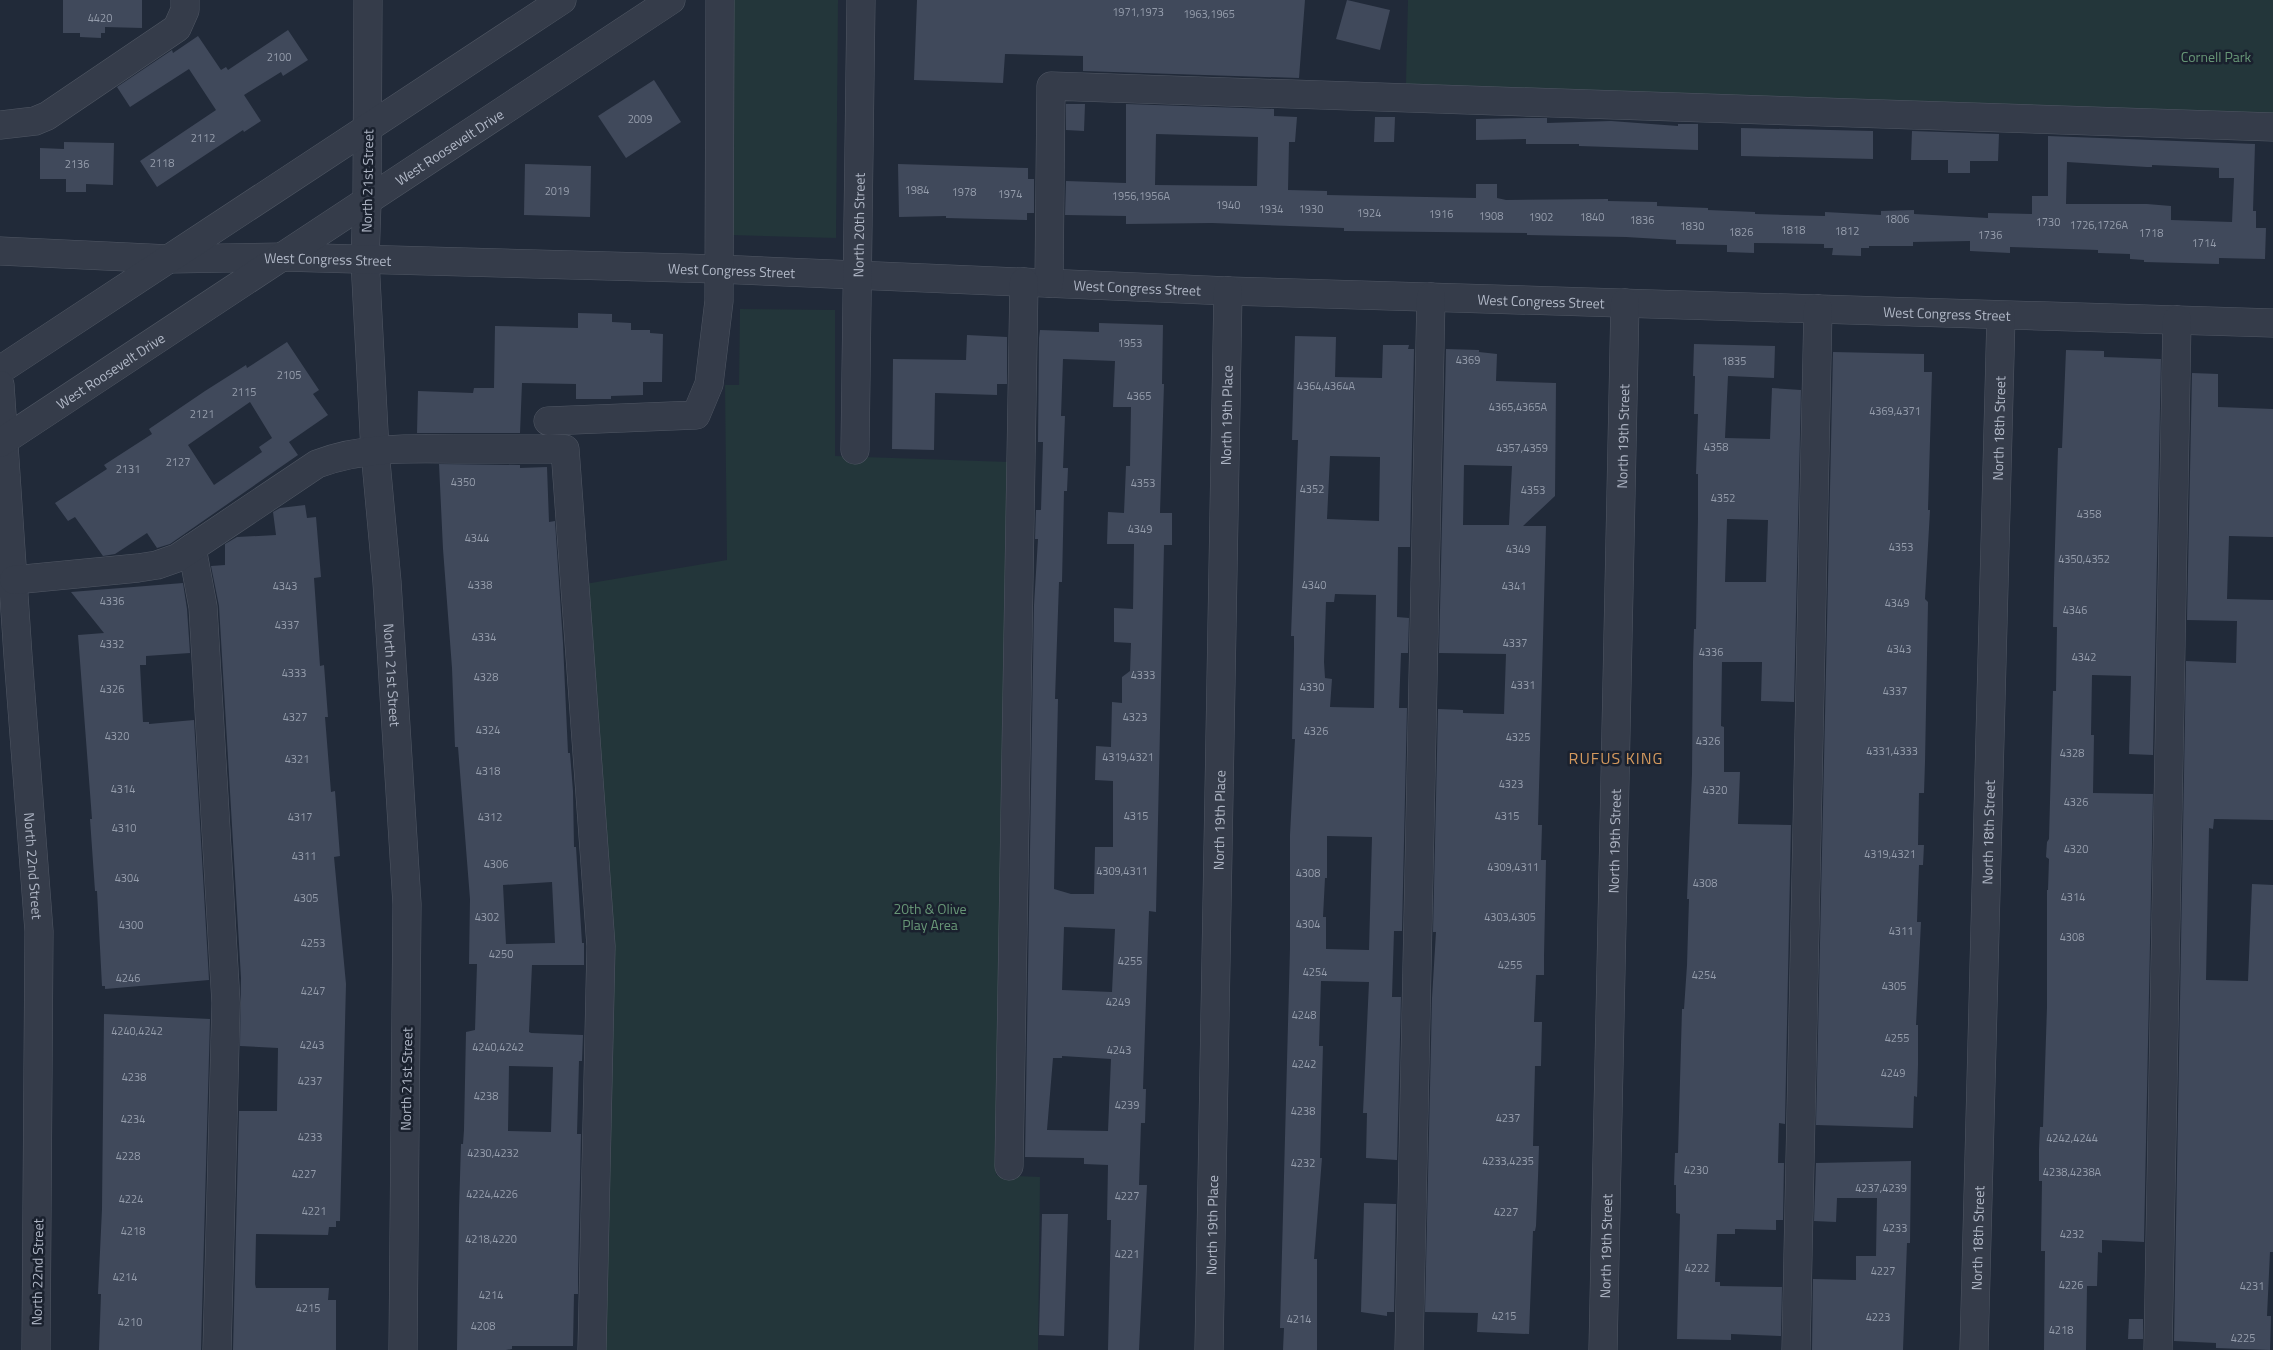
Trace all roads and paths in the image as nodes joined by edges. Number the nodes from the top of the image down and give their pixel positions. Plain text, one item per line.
1 (185, 0) edge
2 (368, 0) edge
3 (562, 0) edge
4 (671, 0) edge
5 (720, 0) edge
6 (861, 0) edge
7 (0, 125) edge
8 (2273, 127) edge
9 (368, 128) junction
10 (367, 202) junction
11 (0, 251) edge
12 (283, 257) junction
13 (170, 259) junction
14 (364, 260) junction
15 (718, 269) junction
16 (858, 275) junction
17 (1036, 282) junction
18 (1228, 291) junction
19 (1431, 297) junction
20 (1625, 303) junction
21 (1818, 310) junction
22 (2001, 316) junction
23 (2177, 320) junction
24 (2273, 322) edge
25 (0, 370) edge
26 (0, 385) edge
27 (548, 421) dead end
28 (2, 442) edge
29 (855, 450) dead end
30 (375, 451) junction
31 (192, 548) junction
32 (14, 580) junction
33 (9, 662) edge
34 (1009, 1166) dead end
35 (36, 1350) edge
36 (217, 1350) edge
37 (403, 1350) edge
38 (592, 1350) edge
39 (1209, 1350) edge
40 (1409, 1350) edge
41 (1603, 1350) edge
42 (1796, 1350) edge
43 (1974, 1350) edge
44 (2158, 1350) edge

1 - 7 street
2 - 9 street, North 21st Street
3 - 9 street
4 - 10 street, West Roosevelt Drive
5 - 15 street
6 - 16 street, North 20th Street
8 - 17 street
9 - 10 street, North 21st Street
9 - 13 street
10 - 12 street, West Roosevelt Drive
10 - 14 street, North 21st Street
11 - 13 street, West Congress Street
12 - 13 street, West Congress Street
12 - 14 street, West Congress Street
12 - 28 street, West Roosevelt Drive
13 - 25 street
14 - 15 street, West Congress Street
14 - 30 street, North 21st Street
15 - 16 street, West Congress Street
15 - 27 street
16 - 17 street, West Congress Street
16 - 29 street, North 20th Street
17 - 18 street, West Congress Street
17 - 34 street
18 - 19 street, West Congress Street
18 - 39 street, North 19th Place
19 - 20 street, West Congress Street
19 - 40 street
20 - 21 street, West Congress Street
20 - 41 street, North 19th Street
21 - 22 street, West Congress Street
21 - 42 street
22 - 23 street, West Congress Street
22 - 43 street, North 18th Street
23 - 24 street, West Congress Street
23 - 44 street
26 - 28 street, North 22nd Street
28 - 32 street, North 22nd Street
30 - 31 street
30 - 37 street, North 21st Street
30 - 38 street
31 - 32 street
31 - 36 street
32 - 33 street, North 22nd Street
33 - 35 street, North 22nd Street

